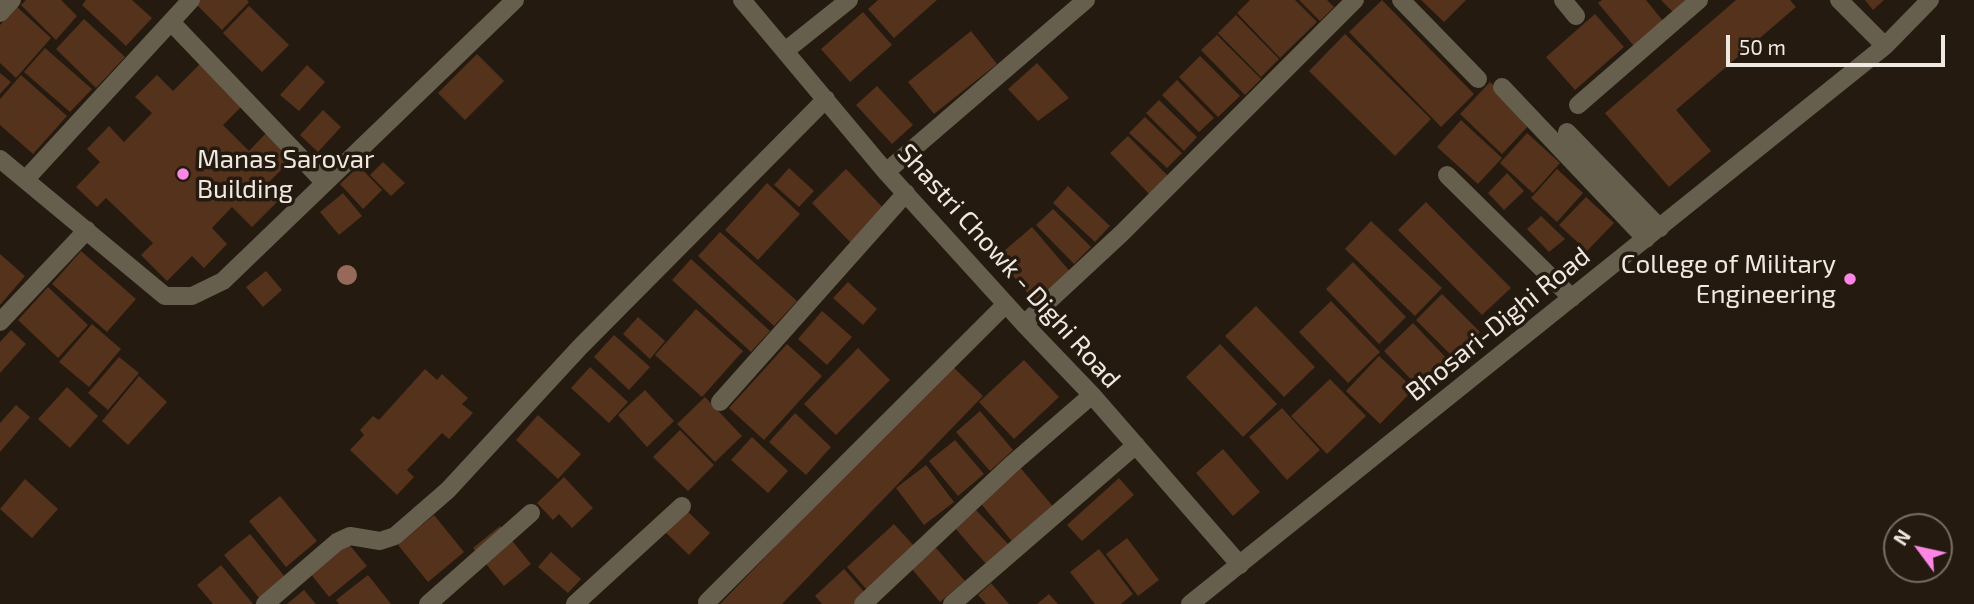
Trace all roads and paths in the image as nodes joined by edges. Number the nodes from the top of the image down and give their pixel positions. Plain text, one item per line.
1 (12, 0) edge
2 (191, 0) edge
3 (515, 0) edge
4 (742, 0) edge
5 (849, 0) edge
6 (1086, 0) edge
7 (1355, 0) edge
8 (1401, 0) edge
9 (1563, 0) edge
10 (1699, 0) edge
11 (1839, 0) edge
12 (1930, 0) edge
13 (0, 13) edge
14 (1576, 16) dead end
15 (171, 22) junction
16 (1885, 46) junction
17 (785, 51) junction
18 (1478, 79) dead end
19 (1502, 87) dead end
20 (826, 99) junction
21 (1578, 105) dead end
22 (1567, 132) dead end
23 (0, 159) edge
24 (886, 172) junction
25 (1447, 175) dead end
26 (26, 179) junction
27 (325, 183) junction
28 (906, 193) junction
29 (87, 229) junction
30 (1653, 233) junction
31 (1572, 298) junction
32 (1006, 304) junction
33 (0, 322) edge
34 (1024, 324) junction
35 (1092, 395) junction
36 (720, 402) dead end
37 (1136, 445) junction
38 (681, 506) dead end
39 (531, 513) dead end
40 (1240, 565) junction
41 (707, 602) dead end
42 (265, 604) edge
43 (428, 604) edge
44 (575, 604) edge
45 (863, 604) edge
46 (952, 604) edge
47 (1190, 604) edge

1 - 13 street
2 - 15 street
3 - 27 street
4 - 17 street, Shastri Chowk - Dighi Road
5 - 17 street
6 - 24 street
7 - 34 street
8 - 18 street
9 - 14 street
10 - 21 street
11 - 16 street
12 - 16 street, Bhosari-Dighi Road
15 - 26 street
15 - 27 street
16 - 30 street, Bhosari-Dighi Road
17 - 20 street, Shastri Chowk - Dighi Road
19 - 30 street
20 - 24 street, Shastri Chowk - Dighi Road
20 - 42 street
22 - 30 street
23 - 26 street
24 - 28 street, Shastri Chowk - Dighi Road
25 - 31 street
26 - 29 street
27 - 29 street
28 - 32 street, Shastri Chowk - Dighi Road
28 - 36 street
29 - 33 street
30 - 31 street, Bhosari-Dighi Road
31 - 40 street, Bhosari-Dighi Road
32 - 34 street, Shastri Chowk - Dighi Road
32 - 41 street
34 - 35 street, Shastri Chowk - Dighi Road
35 - 37 street, Shastri Chowk - Dighi Road
35 - 45 street
37 - 40 street, Shastri Chowk - Dighi Road
37 - 46 street
38 - 44 street
39 - 43 street
40 - 47 street, Bhosari-Dighi Road

